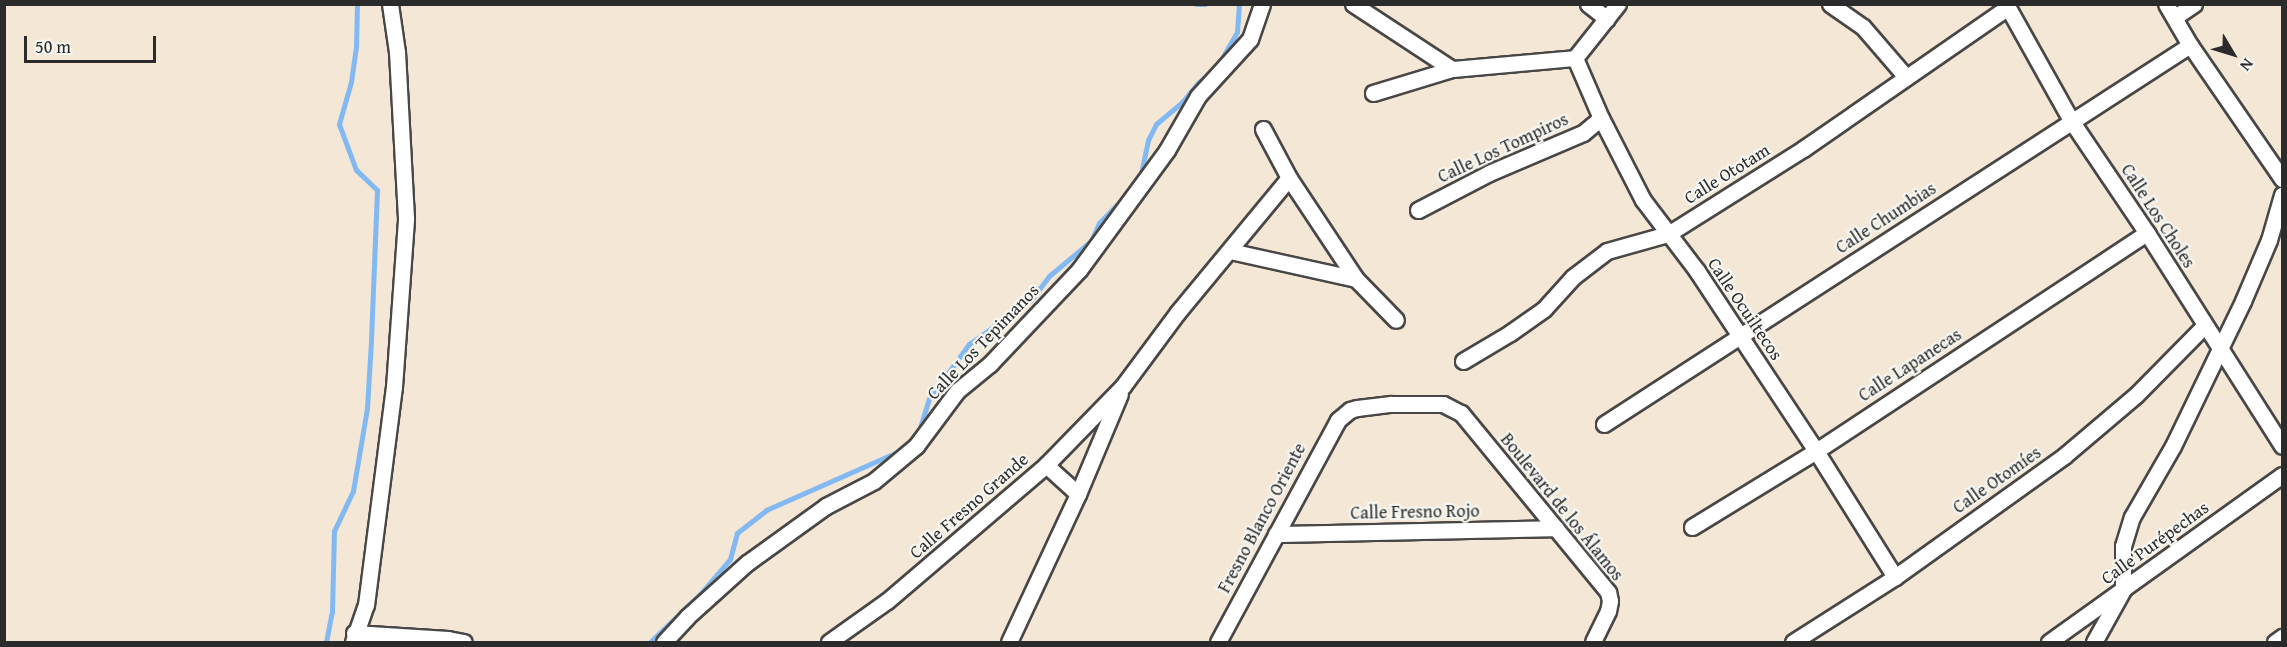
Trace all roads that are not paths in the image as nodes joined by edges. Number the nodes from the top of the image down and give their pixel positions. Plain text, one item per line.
1 (390, 4) edge
2 (1262, 4) edge
3 (1353, 4) edge
4 (1588, 4) edge
5 (1618, 4) edge
6 (1830, 4) edge
7 (2194, 4) edge
8 (2007, 6) edge
9 (2171, 11) edge
10 (1607, 19) junction
11 (2190, 45) junction
12 (1575, 58) junction
13 (1452, 69) junction
14 (1906, 77) junction
15 (1374, 93) dead end
16 (1601, 118) junction
17 (2072, 122) junction
18 (1263, 129) dead end
19 (1289, 178) junction
20 (2283, 179) edge
21 (2283, 195) edge
22 (1419, 210) dead end
23 (2147, 233) junction
24 (1668, 234) junction
25 (1230, 251) junction
26 (1356, 279) junction
27 (1396, 320) dead end
28 (2205, 325) junction
29 (1739, 335) junction
30 (2219, 348) junction
31 (1463, 361) dead end
32 (1123, 386) junction
33 (1452, 406) joint
34 (1604, 424) dead end
35 (2283, 446) edge
36 (1816, 451) junction
37 (1046, 465) junction
38 (2283, 475) edge
39 (1078, 494) junction
40 (1692, 526) dead end
41 (1556, 528) junction
42 (1276, 534) junction
43 (1895, 577) junction
44 (2122, 590) junction
45 (366, 605) junction
46 (2283, 637) edge
47 (353, 638) edge
48 (373, 638) edge
49 (464, 642) edge
50 (664, 642) edge
51 (829, 642) edge
52 (1009, 642) edge
53 (1218, 642) edge
54 (1593, 642) edge
55 (1793, 642) edge
56 (2049, 642) edge
57 (2094, 642) edge
58 (2275, 642) edge

1 - 45 street
2 - 50 street, Calle Los Tepimanos
3 - 13 street
4 - 10 street
5 - 10 street
6 - 14 street
7 - 9 street
8 - 14 street, Calle Ototam
8 - 17 street, Calle Los Choles
9 - 11 street
10 - 12 street
11 - 17 street, Calle Chumbias
11 - 20 street
12 - 13 street
12 - 16 street, Calle Ocuiltecos
13 - 15 street
14 - 24 street, Calle Ototam
16 - 22 street, Calle Los Tompiros
16 - 24 street, Calle Ocuiltecos
17 - 23 street, Calle Los Choles
17 - 29 street, Calle Chumbias
18 - 19 street
19 - 25 street, Calle Fresno Grande
19 - 26 street
21 - 30 street
23 - 28 street, Calle Los Choles
23 - 36 street, Calle Lapanecas
24 - 29 street, Calle Ocuiltecos
24 - 31 street, Calle Ototam
25 - 26 street
25 - 32 street, Calle Fresno Grande
26 - 27 street
28 - 30 street, Calle Los Choles
28 - 43 street, Calle Otomíes
29 - 34 street, Calle Chumbias
29 - 36 street, Calle Ocuiltecos
30 - 35 street, Calle Los Choles
30 - 44 street
32 - 37 street, Calle Fresno Grande
32 - 39 street, Calle Fresno Grande
33 - 41 street, Boulevard de los Álamos
33 - 42 street, Fresno Blanco Oriente
36 - 40 street, Calle Lapanecas
36 - 43 street, Calle Ocuiltecos
37 - 39 street
37 - 51 street, Calle Fresno Grande
38 - 44 street, Calle Purépechas
39 - 52 street, Calle Fresno Grande
41 - 42 street, Calle Fresno Rojo
41 - 54 street, Boulevard de los Álamos
42 - 53 street, Fresno Blanco Oriente
43 - 55 street, Calle Otomíes
44 - 56 street, Calle Purépechas
44 - 57 street
45 - 47 street
45 - 48 street
46 - 58 street
47 - 48 street
48 - 49 street

